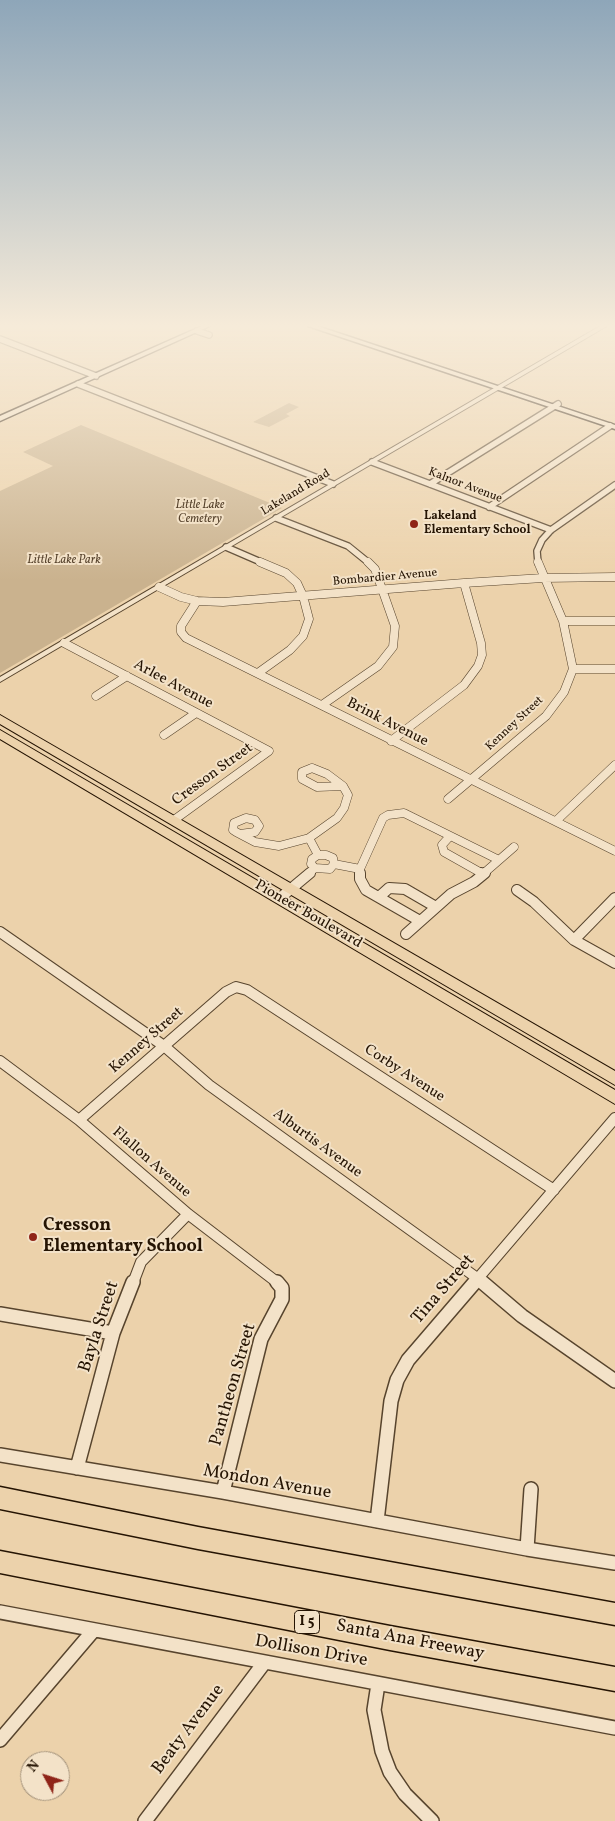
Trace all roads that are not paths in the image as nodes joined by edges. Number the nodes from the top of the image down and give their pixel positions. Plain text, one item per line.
1 (18, 411) edge
2 (147, 411) edge
3 (459, 411) edge
4 (546, 411) edge
5 (573, 411) edge
6 (0, 419) edge
7 (614, 425) edge
8 (372, 462) junction
9 (333, 484) junction
10 (430, 484) junction
11 (615, 485) edge
12 (490, 507) junction
13 (276, 518) junction
14 (552, 530) junction
15 (226, 547) junction
16 (615, 577) edge
17 (543, 578) junction
18 (464, 583) junction
19 (159, 587) junction
20 (383, 589) junction
21 (303, 596) junction
22 (197, 601) junction
23 (563, 621) junction
24 (615, 621) edge
25 (64, 643) junction
26 (573, 669) junction
27 (615, 669) edge
28 (258, 673) junction
29 (127, 676) junction
30 (0, 680) edge
31 (96, 696) dead end
32 (322, 705) junction
33 (196, 713) junction
34 (0, 719) edge
35 (0, 734) edge
36 (164, 735) dead end
37 (391, 740) junction
38 (268, 751) joint
39 (615, 765) edge
40 (471, 780) junction
41 (343, 786) dead end
42 (448, 798) dead end
43 (174, 820) junction
44 (556, 822) junction
45 (240, 834) dead end
46 (450, 836) junction
47 (309, 838) junction
48 (514, 847) dead end
49 (615, 851) edge
50 (318, 855) junction
51 (499, 860) junction
52 (334, 864) junction
53 (315, 868) junction
54 (360, 869) junction
55 (483, 874) junction
56 (518, 890) dead end
57 (285, 894) junction
58 (379, 897) junction
59 (615, 898) edge
60 (436, 907) junction
61 (420, 921) junction
62 (0, 932) edge
63 (406, 934) dead end
64 (574, 940) junction
65 (615, 963) edge
66 (236, 988) joint
67 (164, 1046) junction
68 (0, 1062) edge
69 (615, 1079) edge
70 (615, 1098) edge
71 (615, 1118) edge
72 (79, 1120) junction
73 (554, 1190) junction
74 (188, 1214) junction
75 (479, 1279) junction
76 (282, 1288) joint
77 (0, 1314) edge
78 (113, 1333) junction
79 (615, 1381) edge
80 (0, 1455) edge
81 (77, 1468) junction
82 (530, 1489) dead end
83 (223, 1492) junction
84 (0, 1498) edge
85 (377, 1520) junction
86 (527, 1549) junction
87 (0, 1562) edge
88 (615, 1563) edge
89 (0, 1612) edge
90 (615, 1614) edge
91 (93, 1631) junction
92 (264, 1663) junction
93 (615, 1679) edge
94 (378, 1684) junction
95 (615, 1728) edge
96 (0, 1740) edge
97 (145, 1821) edge
98 (432, 1821) edge

1 - 6 main road
2 - 9 street
3 - 8 street, Lakeland Road
4 - 10 street
5 - 7 main road
7 - 12 street
8 - 9 street, Lakeland Road
8 - 10 street, Kalnor Avenue
9 - 13 street, Lakeland Road
10 - 12 street, Kalnor Avenue
11 - 14 street
12 - 14 street, Kalnor Avenue
13 - 15 street, Lakeland Road
13 - 20 street
14 - 17 street
15 - 19 street, Lakeland Road
15 - 21 street
16 - 17 street, Bombardier Avenue
17 - 18 street, Bombardier Avenue
17 - 23 street
18 - 20 street, Bombardier Avenue
18 - 37 street
19 - 22 street, Bombardier Avenue
19 - 25 street, Lakeland Road
20 - 21 street, Bombardier Avenue
20 - 32 street
21 - 22 street, Bombardier Avenue
21 - 28 street
22 - 28 street, Brink Avenue
23 - 24 street
23 - 26 street
25 - 29 street, Arlee Avenue
25 - 30 street, Lakeland Road
26 - 27 street
26 - 40 street, Kenney Street
28 - 32 street, Brink Avenue
29 - 31 street
29 - 33 street, Arlee Avenue
32 - 37 street, Brink Avenue
33 - 36 street
33 - 38 street, Arlee Avenue
34 - 43 main road, Pioneer Boulevard
35 - 57 main road, Pioneer Boulevard
37 - 40 street, Brink Avenue
38 - 43 street, Cresson Street
39 - 44 street
40 - 42 street, Kenney Street
40 - 44 street, Brink Avenue
41 - 47 street
43 - 57 main road, Pioneer Boulevard
44 - 49 street, Brink Avenue
45 - 47 street
46 - 51 street
46 - 54 street
46 - 55 street
47 - 50 street
48 - 51 street
50 - 52 street
50 - 53 street
51 - 55 street
52 - 53 street
52 - 54 street
53 - 57 street
54 - 58 street
55 - 60 street
56 - 64 street
57 - 69 main road, Pioneer Boulevard
57 - 70 main road, Pioneer Boulevard
58 - 60 street
58 - 61 street
59 - 64 street
60 - 61 street
61 - 63 street
62 - 67 street, Alburtis Avenue
64 - 65 street
66 - 67 street, Kenney Street
66 - 73 street, Corby Avenue
67 - 72 street, Kenney Street
67 - 75 street, Alburtis Avenue
68 - 72 street, Flallon Avenue
71 - 73 street, Tina Street
72 - 74 street, Flallon Avenue
73 - 75 street, Tina Street
74 - 76 street, Flallon Avenue
74 - 78 street, Bayla Street
75 - 79 street, Alburtis Avenue
75 - 85 street, Tina Street
76 - 83 street, Pantheon Street
77 - 78 street
78 - 81 street, Bayla Street
80 - 81 street, Mondon Avenue
81 - 83 street, Mondon Avenue
82 - 86 street
83 - 85 street, Mondon Avenue
84 - 90 highway
85 - 86 street, Mondon Avenue
86 - 88 street, Mondon Avenue
87 - 93 highway, Santa Ana Freeway / I 5
89 - 91 street, Dollison Drive
91 - 92 street, Dollison Drive
91 - 96 street
92 - 94 street, Dollison Drive
92 - 97 street, Beaty Avenue
94 - 95 street, Dollison Drive
94 - 98 street

